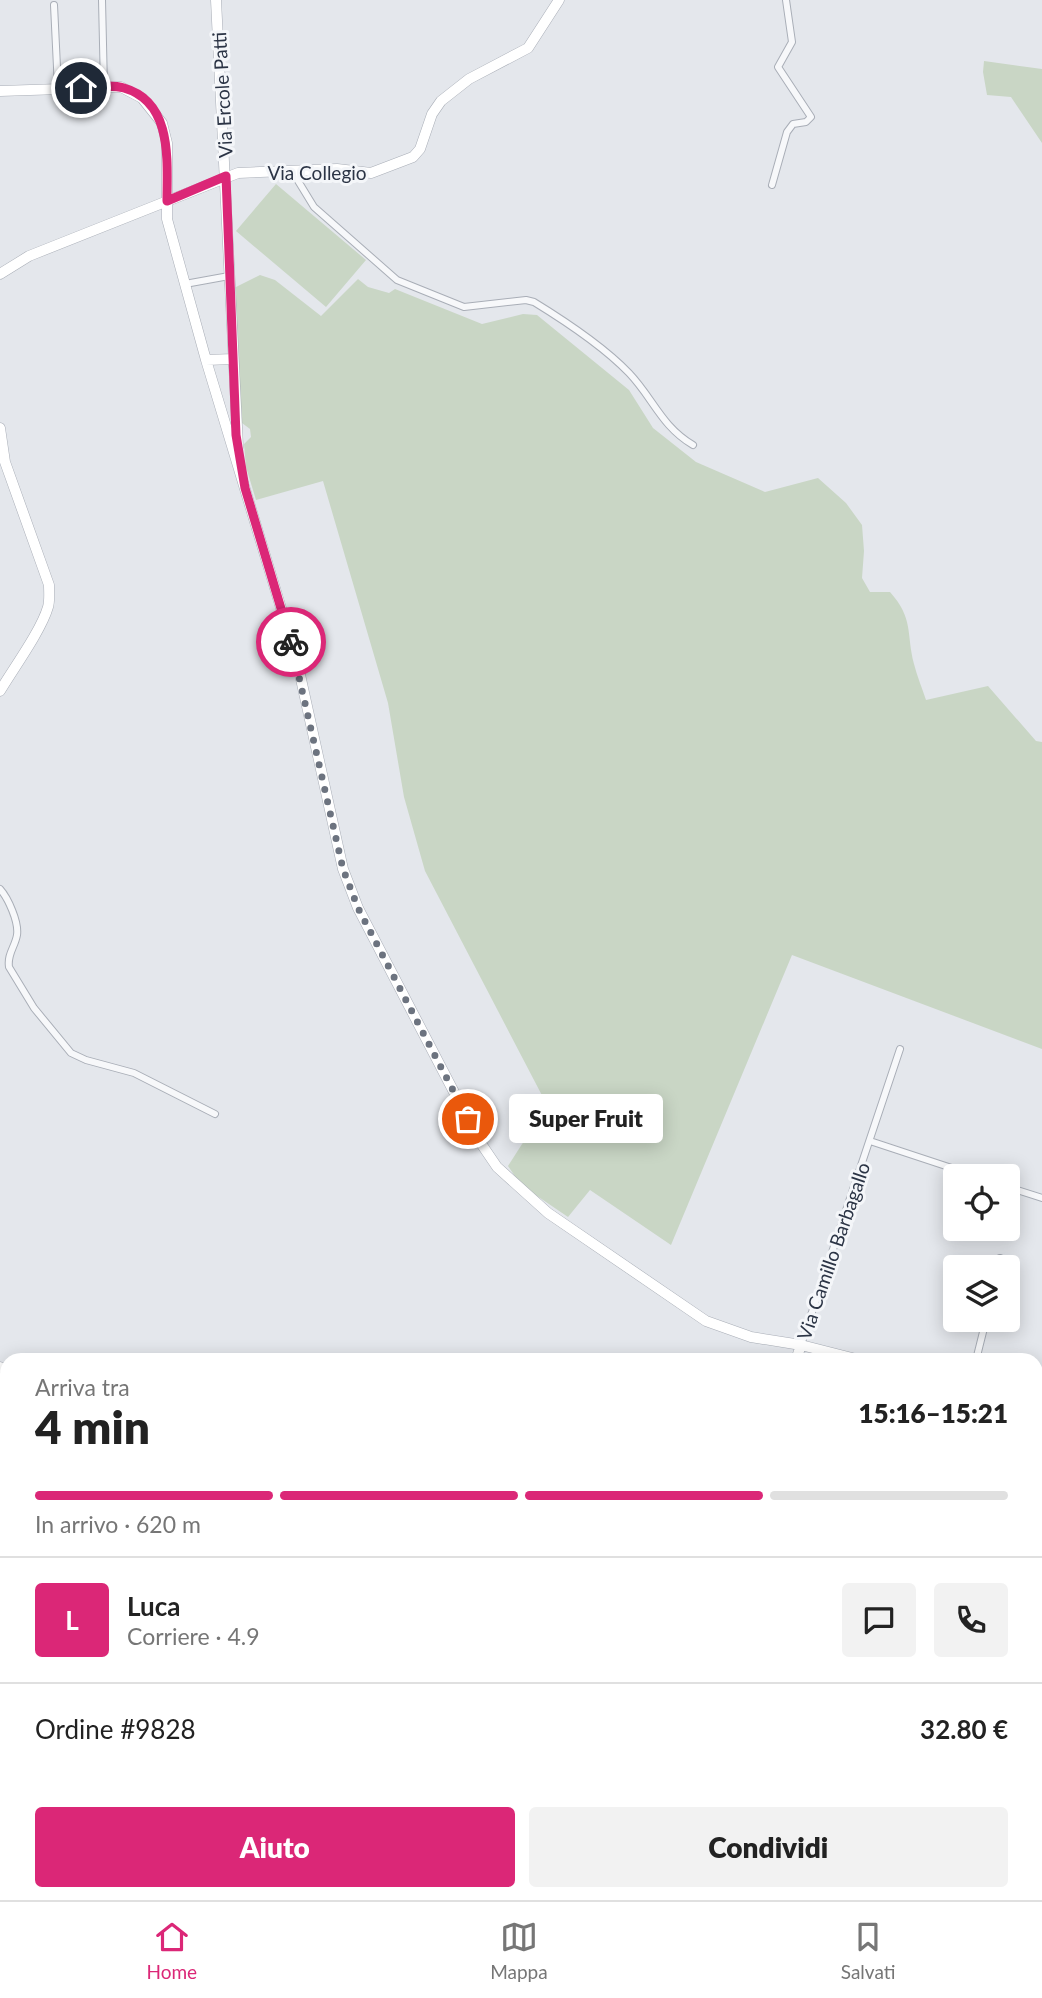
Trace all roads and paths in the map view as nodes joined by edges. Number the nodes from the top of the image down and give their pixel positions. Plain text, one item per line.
1 (102, 0) edge
2 (216, 0) edge
3 (559, 0) edge
4 (786, 0) edge
5 (54, 5) dead end
6 (104, 87) junction
7 (58, 89) junction
8 (0, 91) edge
9 (292, 171) junction
10 (226, 176) junction
11 (772, 185) dead end
12 (167, 201) junction
13 (0, 274) edge
14 (229, 276) junction
15 (185, 284) junction
16 (233, 359) junction
17 (206, 360) junction
18 (0, 428) edge
19 (694, 445) dead end
20 (245, 488) junction
21 (0, 691) edge
22 (0, 889) edge
23 (900, 1049) dead end
24 (215, 1114) dead end
25 (870, 1141) junction
26 (943, 1165) edge
27 (1020, 1190) edge
28 (1042, 1198) edge
29 (983, 1332) edge
30 (801, 1345) junction
31 (798, 1353) edge
32 (832, 1353) edge
33 (978, 1353) edge

1 - 6 street
2 - 10 street, Via Ercole Patti
3 - 9 street, Via Collegio
4 - 11 street
5 - 7 street
6 - 7 street
6 - 12 street
7 - 8 street
9 - 10 street, Via Collegio
9 - 19 street
10 - 12 street, Via Collegio
10 - 14 street, Via Ercole Patti
12 - 13 street, Via Collegio
12 - 15 street
14 - 15 street
14 - 16 street, Via Ercole Patti
15 - 17 street
16 - 17 street
16 - 20 street, Via Ercole Patti
17 - 20 street
18 - 21 street
20 - 30 street
22 - 24 street
23 - 25 street, Via Camillo Barbagallo
25 - 26 street, Via Camillo Barbagallo
25 - 30 street, Via Camillo Barbagallo
27 - 28 street
29 - 33 street
30 - 31 street, Via Camillo Barbagallo
30 - 32 street

